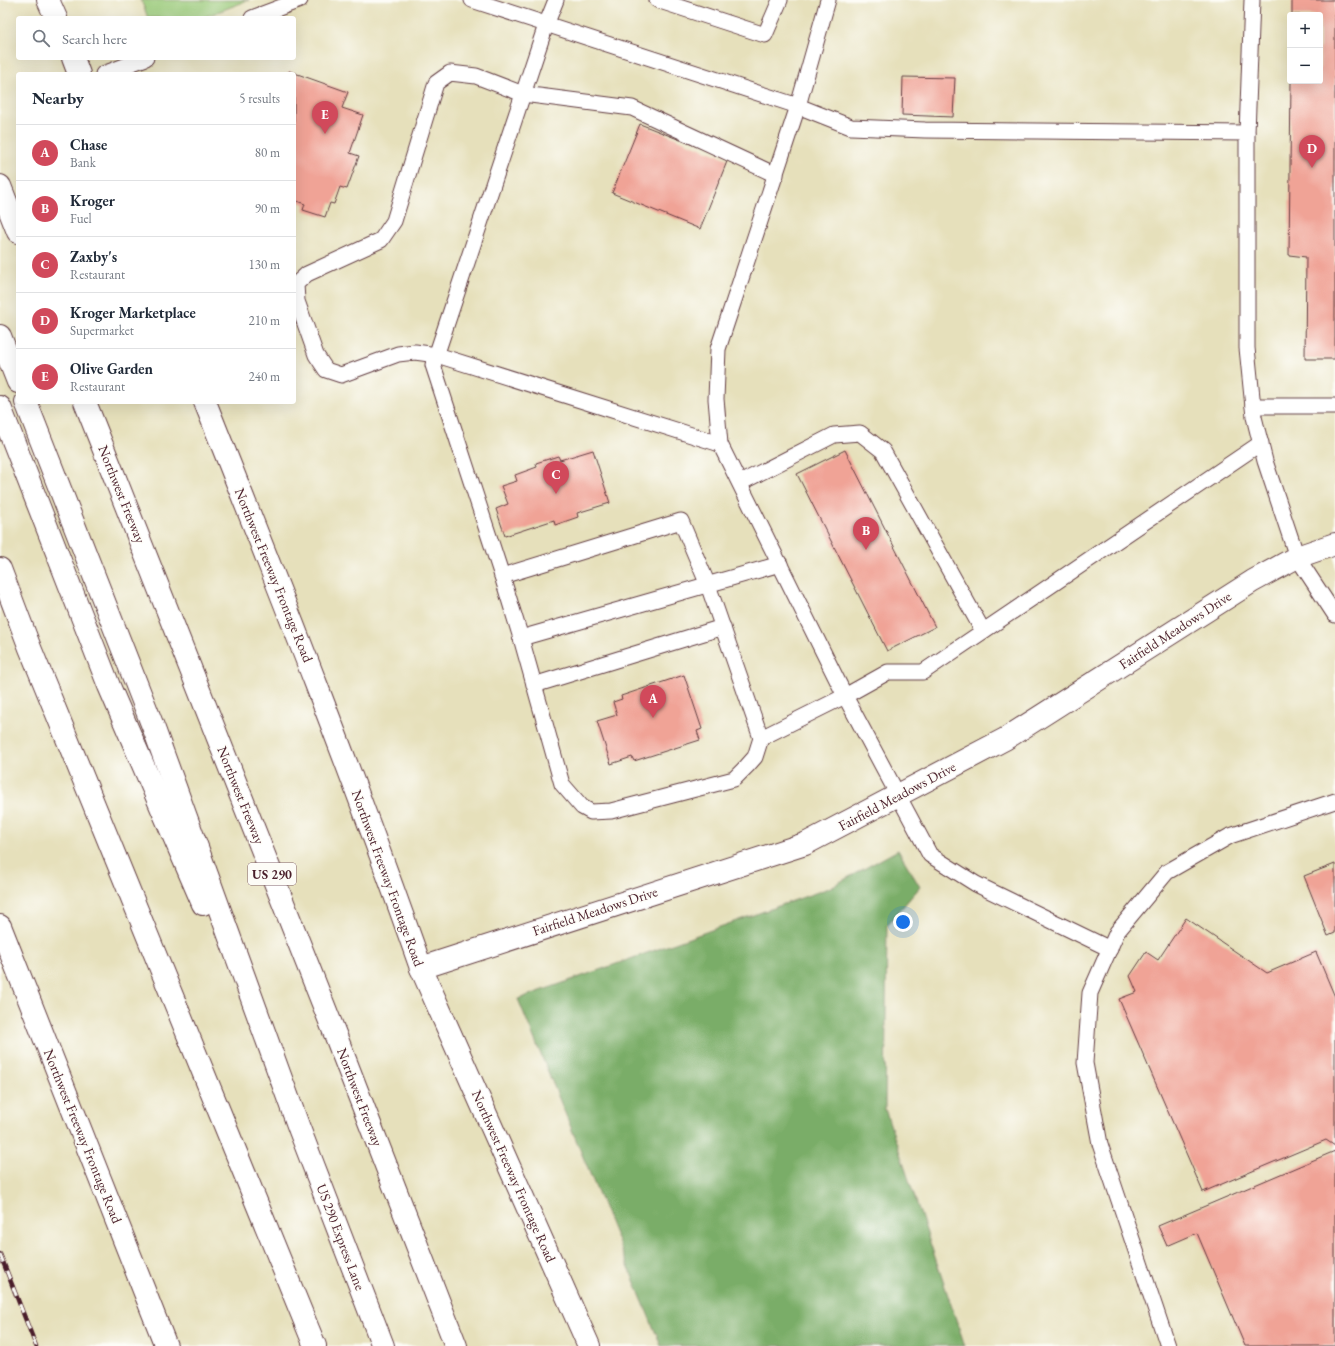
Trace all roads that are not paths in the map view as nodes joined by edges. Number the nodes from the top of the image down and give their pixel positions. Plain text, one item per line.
1 (48, 0) edge
2 (300, 0) edge
3 (472, 0) edge
4 (556, 0) edge
5 (657, 0) edge
6 (780, 0) edge
7 (828, 0) edge
8 (1252, 0) edge
9 (55, 16) edge
10 (257, 16) edge
11 (546, 24) junction
12 (74, 60) edge
13 (141, 60) edge
14 (78, 72) edge
15 (108, 72) edge
16 (523, 94) junction
17 (798, 106) junction
18 (1247, 133) junction
19 (776, 175) junction
20 (0, 186) edge
21 (16, 227) edge
22 (0, 336) edge
23 (437, 355) junction
24 (16, 377) edge
25 (27, 404) edge
26 (86, 404) edge
27 (206, 404) edge
28 (1253, 406) junction
29 (1335, 406) edge
30 (0, 407) edge
31 (1261, 443) junction
32 (720, 444) junction
33 (740, 483) junction
34 (1335, 544) edge
35 (1297, 556) junction
36 (780, 564) junction
37 (0, 569) edge
38 (502, 576) junction
39 (708, 585) junction
40 (1335, 615) edge
41 (723, 627) junction
42 (983, 631) junction
43 (521, 638) junction
44 (534, 685) junction
45 (845, 696) junction
46 (761, 738) junction
47 (898, 795) junction
48 (1335, 801) edge
49 (0, 926) edge
50 (1110, 949) junction
51 (421, 968) junction
52 (299, 1128) junction
53 (166, 1346) edge
54 (315, 1346) edge
55 (383, 1346) edge
56 (456, 1346) edge
57 (589, 1346) edge
58 (1168, 1346) edge

1 - 9 main road
2 - 10 lane
3 - 11 lane
4 - 11 lane
5 - 6 lane
7 - 17 lane
8 - 18 lane
11 - 16 lane
11 - 17 lane
12 - 14 main road
13 - 15 lane
16 - 19 lane
16 - 23 lane
16 - 23 lane
17 - 18 lane
17 - 19 lane
18 - 28 lane
19 - 32 lane
20 - 21 main road
22 - 24 main road
23 - 32 lane
23 - 38 lane
25 - 52 main road
26 - 56 main road, Northwest Freeway / US 290
27 - 51 main road, Northwest Freeway Frontage Road
28 - 29 lane
28 - 31 lane
30 - 52 main road
31 - 35 lane
31 - 42 lane
32 - 33 lane
33 - 36 lane
33 - 42 lane
34 - 35 main road, Fairfield Meadows Drive
35 - 40 lane
35 - 47 main road, Fairfield Meadows Drive
36 - 39 lane
36 - 45 lane
37 - 54 main road
38 - 39 lane
38 - 43 lane
39 - 41 lane
39 - 43 lane
41 - 44 lane
41 - 46 lane
42 - 45 lane
43 - 44 lane
44 - 46 lane
45 - 46 lane
45 - 47 lane
47 - 50 lane
47 - 51 main road, Fairfield Meadows Drive
48 - 50 lane
49 - 53 main road, Northwest Freeway Frontage Road
50 - 58 lane
51 - 57 main road, Northwest Freeway Frontage Road
52 - 55 main road, US 290 Express Lane

